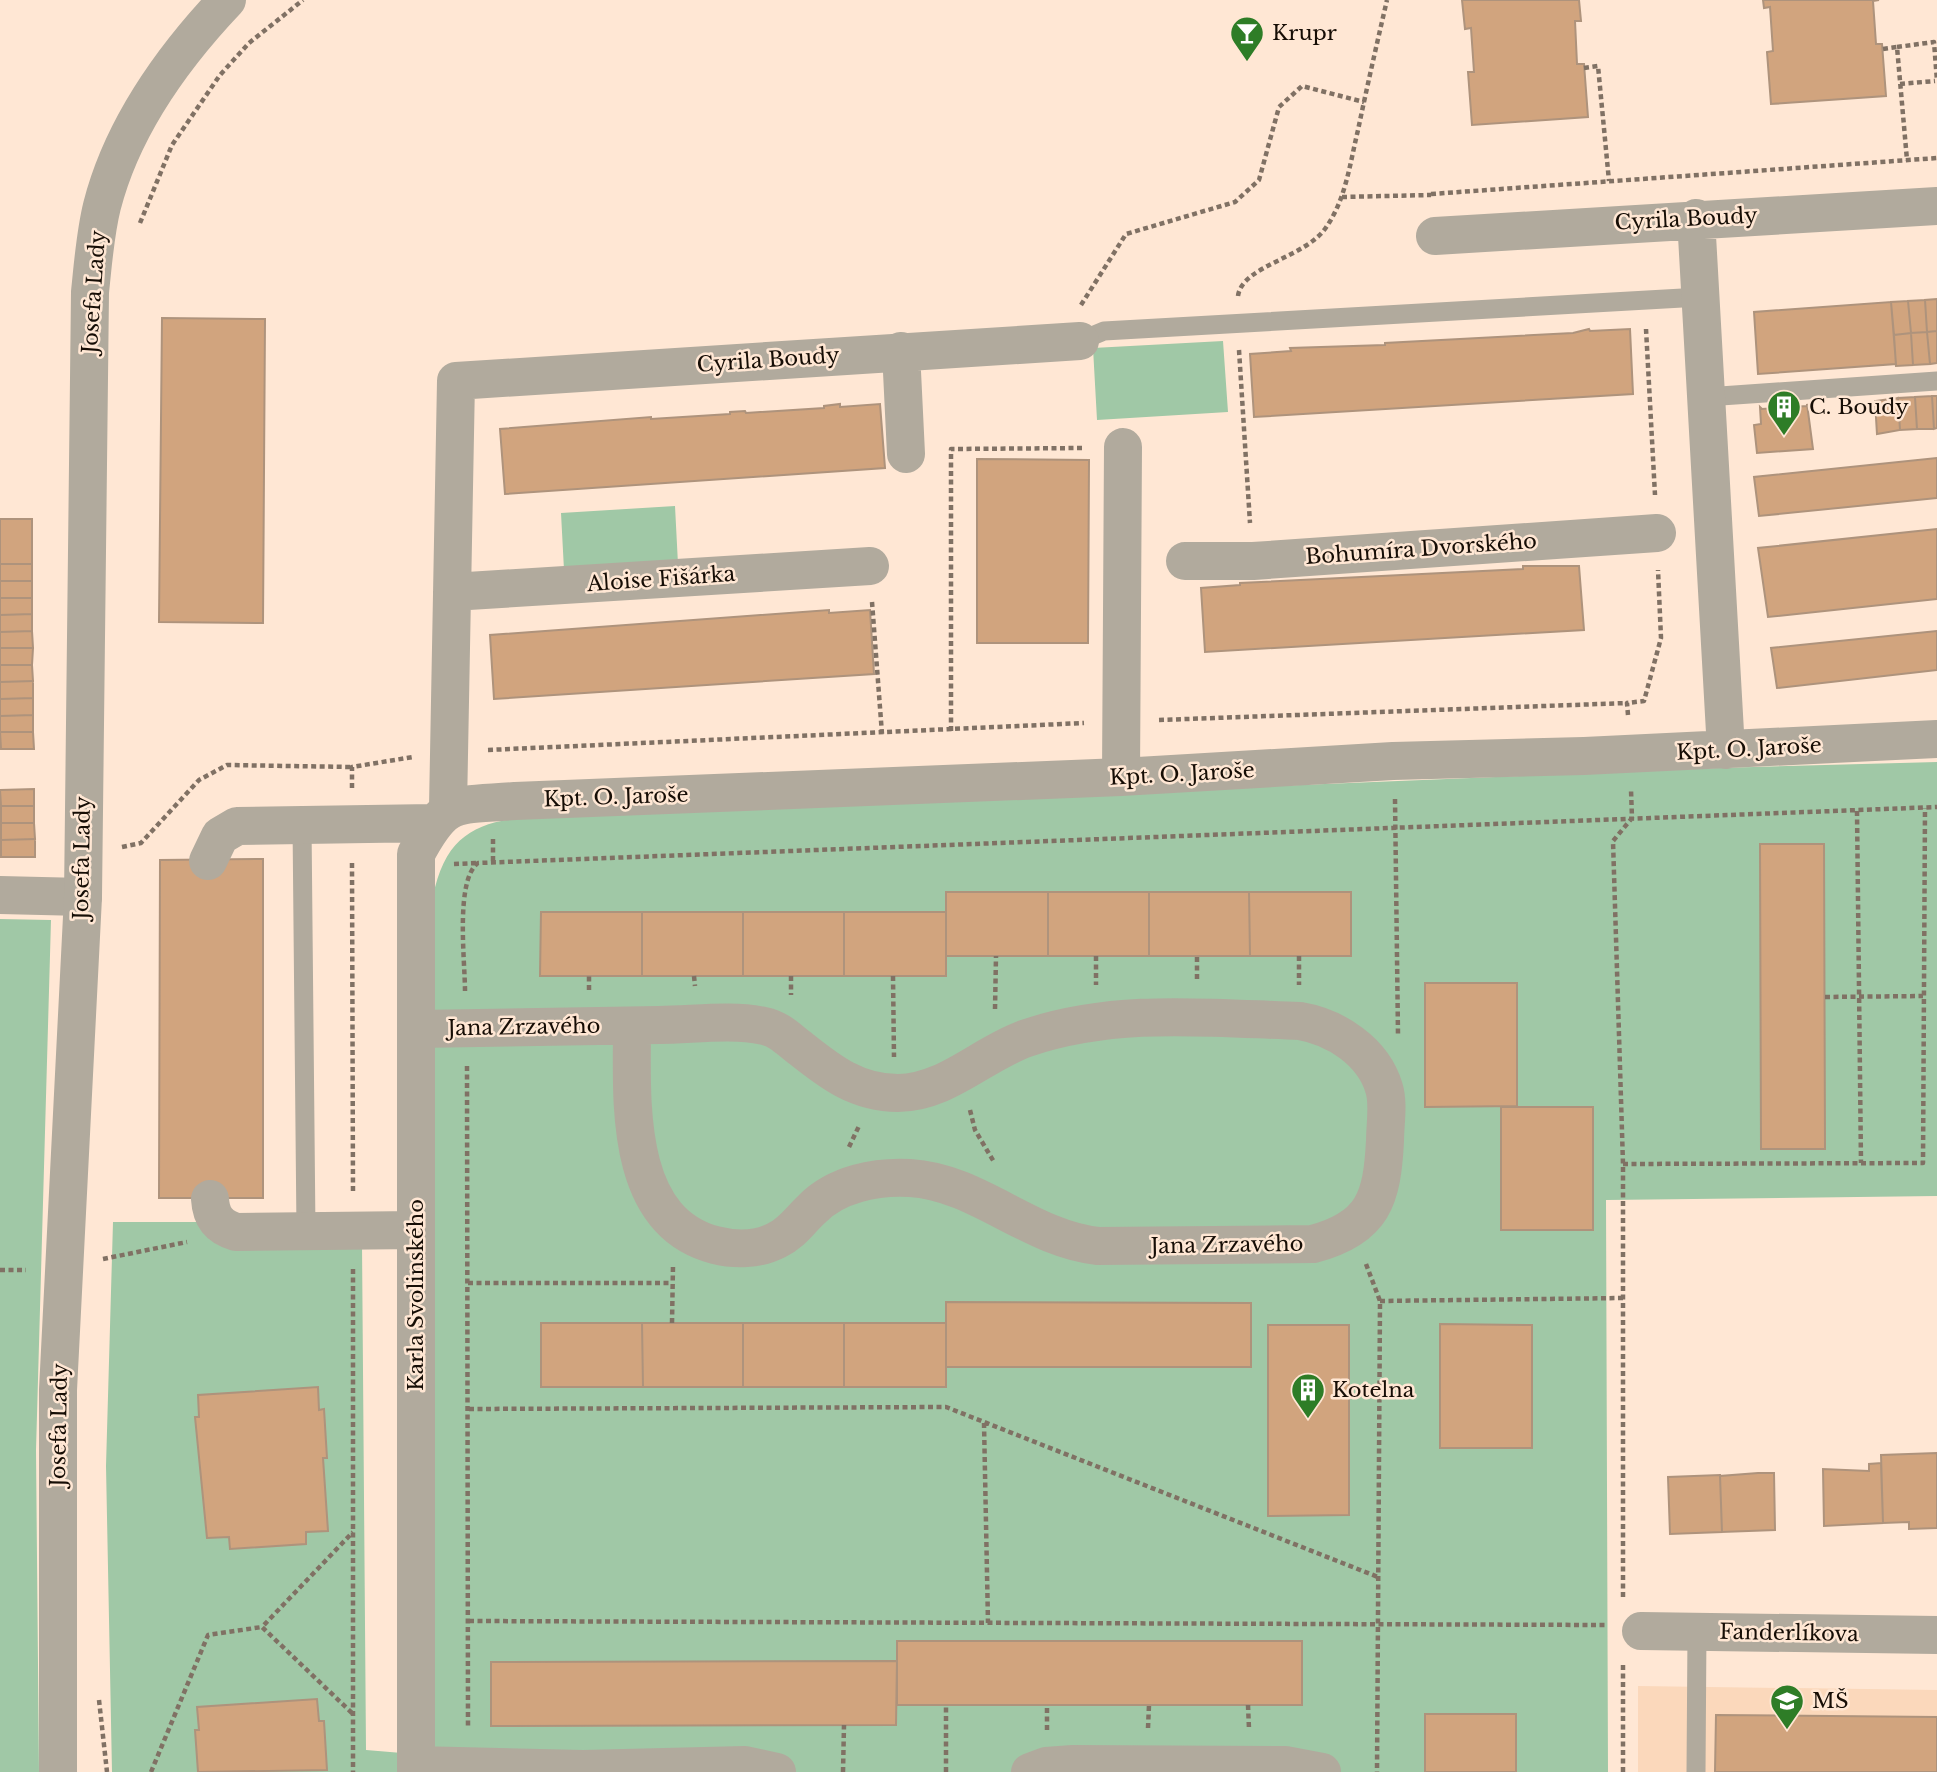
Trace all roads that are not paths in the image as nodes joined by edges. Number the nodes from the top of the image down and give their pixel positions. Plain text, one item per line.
1 (227, 0) edge
2 (1937, 206) edge
3 (1696, 218) junction
4 (1435, 236) road end
5 (1700, 297) junction
6 (1069, 341) joint
7 (901, 351) junction
8 (1937, 381) edge
9 (1706, 397) junction
10 (1123, 447) road end
11 (906, 454) dead end
12 (1657, 533) road end
13 (1185, 561) dead end
14 (870, 566) road end
15 (452, 592) junction
16 (1937, 739) edge
17 (1726, 750) junction
18 (1121, 777) junction
19 (441, 816) junction
20 (302, 823) junction
21 (208, 861) dead end
22 (0, 895) edge
23 (83, 897) junction
24 (632, 1026) junction
25 (416, 1029) junction
26 (210, 1199) dead end
27 (416, 1230) junction
28 (306, 1232) junction
29 (1632, 1628) road end
30 (1697, 1631) junction
31 (1937, 1635) edge
32 (61, 1766) edge
33 (416, 1768) edge
34 (583, 1770) edge
35 (777, 1772) edge
36 (1030, 1772) edge
37 (1322, 1772) edge
38 (1696, 1772) edge

1 - 23 street, Josefa Lady
2 - 3 street, Cyrila Boudy
3 - 4 street, Cyrila Boudy
3 - 5 street
5 - 6 lane
5 - 9 street
6 - 7 street, Cyrila Boudy
7 - 11 street
7 - 15 street, Cyrila Boudy
8 - 9 lane
9 - 17 street
10 - 18 street
12 - 13 street, Bohumíra Dvorského
14 - 15 street, Aloise Fišárka
15 - 19 street
16 - 17 street, Kpt. O. Jaroše
17 - 18 street, Kpt. O. Jaroše
18 - 19 street, Kpt. O. Jaroše
19 - 20 street, Kpt. O. Jaroše
19 - 25 street, Karla Svolinského
20 - 21 street, Kpt. O. Jaroše
20 - 28 lane
22 - 23 street
23 - 32 street, Josefa Lady
24 - 24 street, Jana Zrzavého
24 - 25 street, Jana Zrzavého
25 - 27 street, Karla Svolinského
26 - 28 street
27 - 28 street
27 - 33 street, Karla Svolinského
29 - 30 street, Fanderlíkova
30 - 31 street, Fanderlíkova
30 - 38 lane
33 - 34 street
34 - 35 street
36 - 37 street

